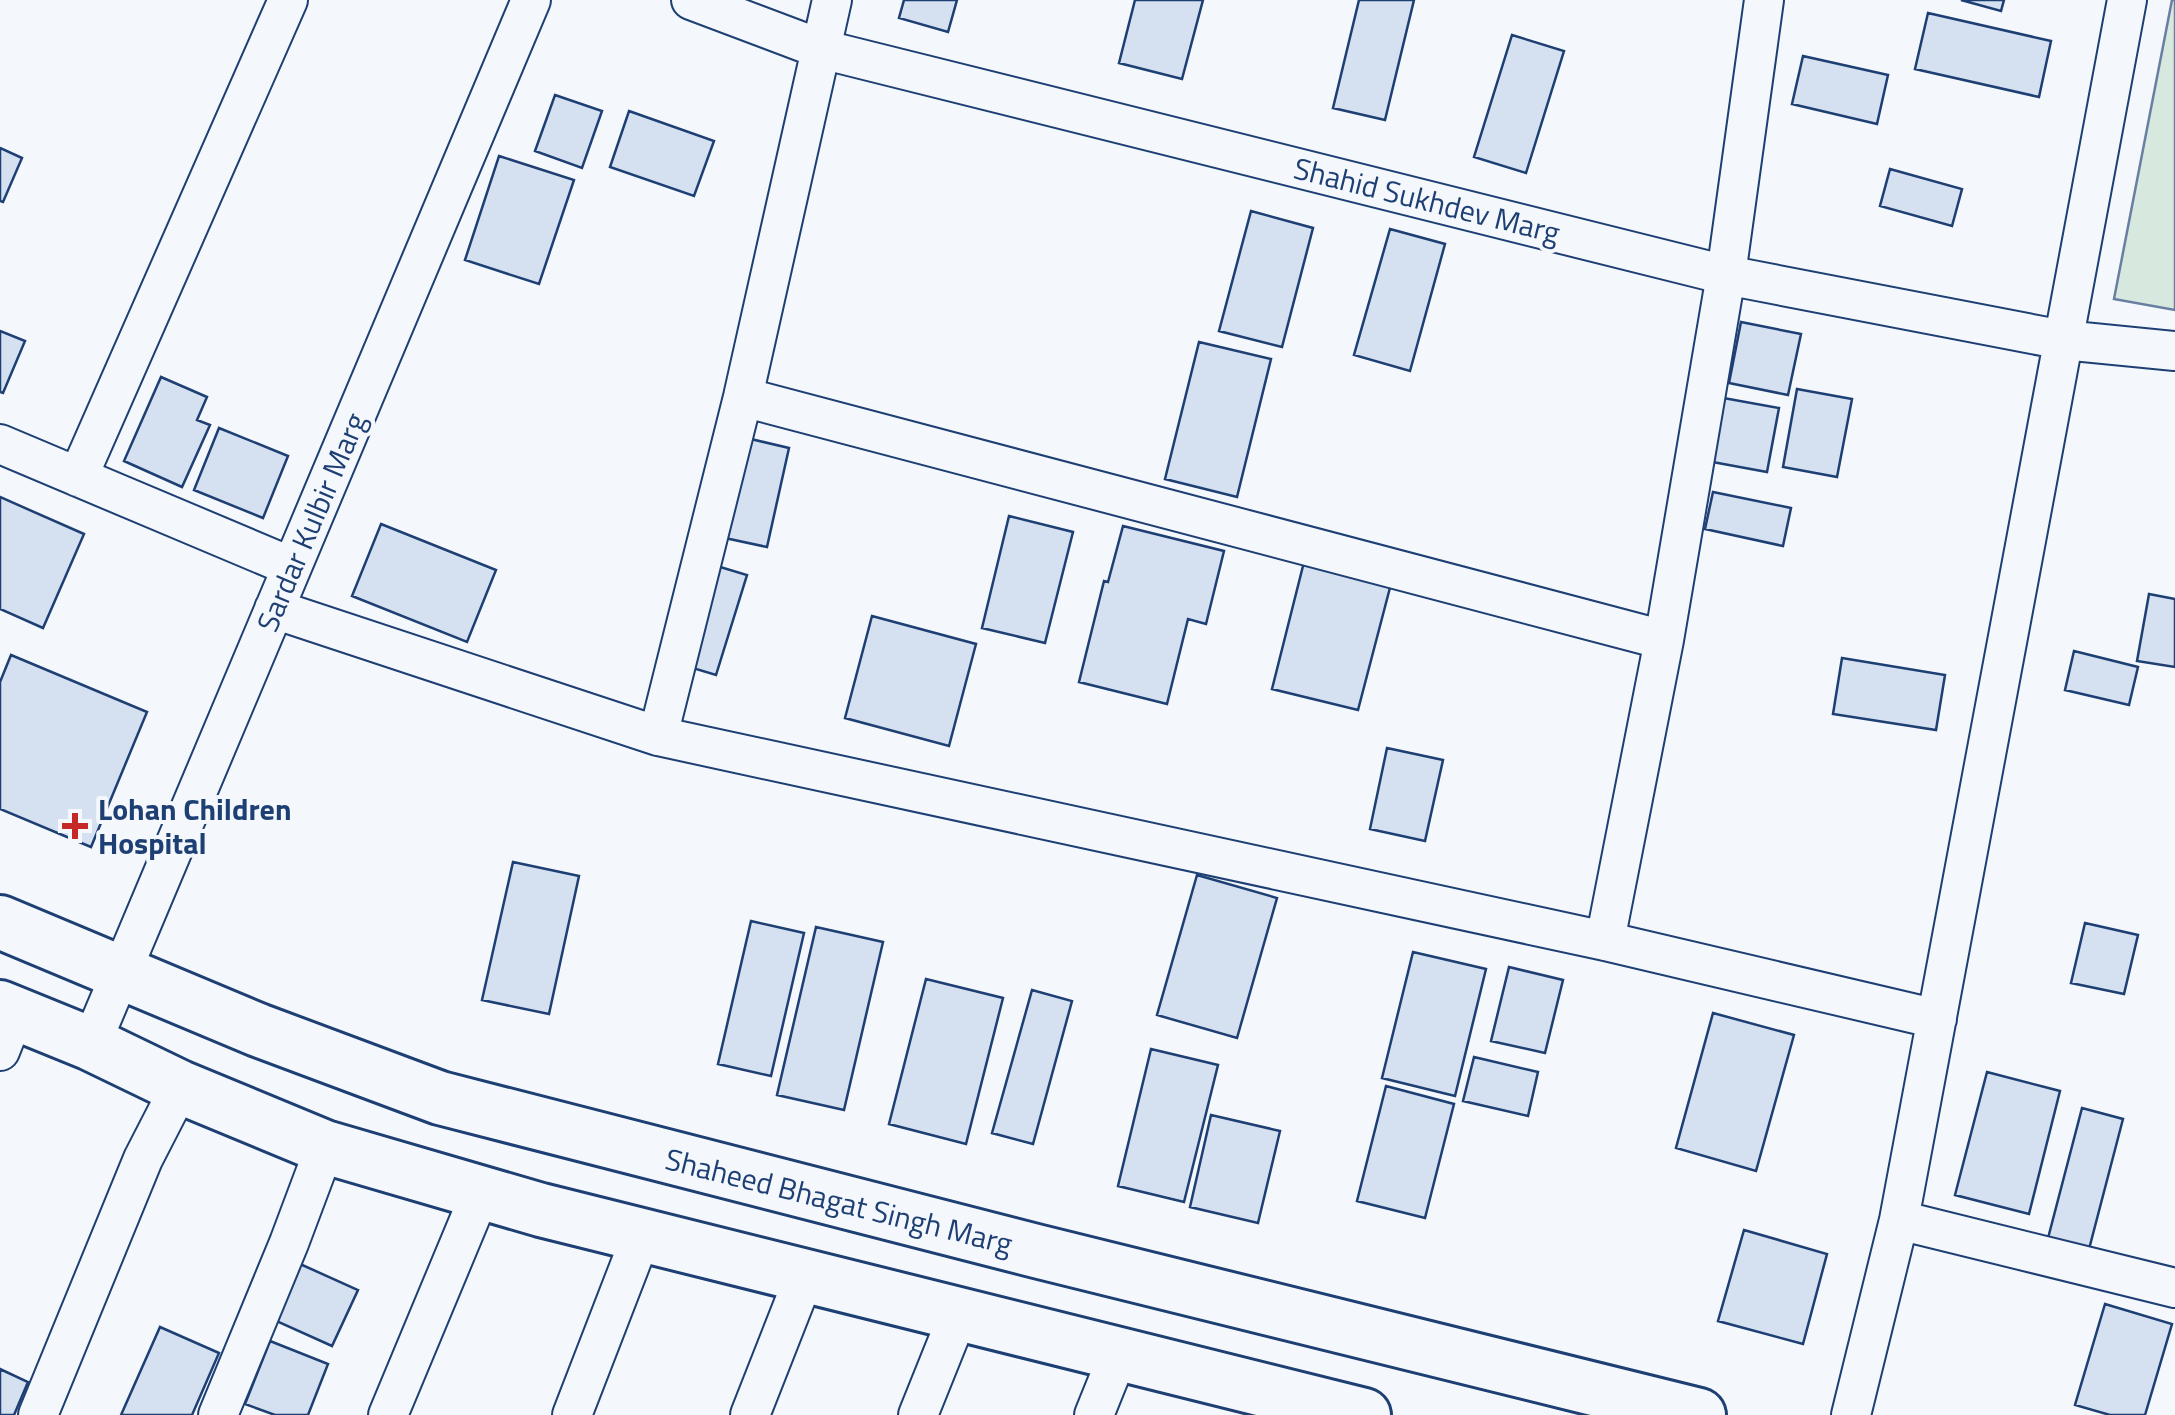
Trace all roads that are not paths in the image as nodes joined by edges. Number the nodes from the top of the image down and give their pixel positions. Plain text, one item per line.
1 (288, 0) edge
2 (531, 0) edge
3 (691, 0) edge
4 (832, 0) edge
5 (1764, 0) edge
6 (2127, 0) edge
7 (821, 49) junction
8 (1726, 274) junction
9 (2062, 340) junction
10 (2175, 351) edge
11 (742, 396) junction
12 (0, 444) edge
13 (78, 477) junction
14 (292, 567) junction
15 (274, 609) junction
16 (1664, 640) junction
17 (658, 736) junction
18 (0, 922) edge
19 (1605, 940) junction
20 (121, 973) junction
21 (1937, 1019) junction
22 (5, 1024) edge
23 (91, 1044) junction
24 (180, 1086) junction
25 (324, 1147) junction
26 (481, 1192) junction
27 (1898, 1220) junction
28 (642, 1234) junction
29 (806, 1276) junction
30 (2175, 1288) edge
31 (959, 1313) junction
32 (1119, 1353) junction
33 (1282, 1405) edge
34 (38, 1415) edge
35 (218, 1415) edge
36 (388, 1415) edge
37 (572, 1415) edge
38 (750, 1415) edge
39 (918, 1415) edge
40 (1094, 1415) edge
41 (1364, 1415) edge
42 (1698, 1415) edge
43 (1852, 1415) edge

1 - 13 street
2 - 14 street, Sardar Kulbir Marg
3 - 7 street, Shahid Sukhdev Marg
4 - 7 street
5 - 8 street
6 - 9 street
7 - 8 street, Shahid Sukhdev Marg
7 - 11 street
8 - 9 street, Shahid Sukhdev Marg
8 - 16 street
9 - 10 street, Shahid Sukhdev Marg
9 - 21 street
11 - 16 street
11 - 17 street
12 - 13 street
13 - 14 street
14 - 15 street, Sardar Kulbir Marg
15 - 17 street
15 - 20 street, Sardar Kulbir Marg
16 - 19 street
17 - 19 street
18 - 20 street, Shaheed Bhagat Singh Marg
19 - 21 street
20 - 23 street, Sardar Kulbir Marg
20 - 42 street, Shaheed Bhagat Singh Marg
21 - 27 street
22 - 23 street
23 - 24 street
24 - 25 street
24 - 34 street
25 - 26 street
25 - 35 street
26 - 28 street
26 - 36 street
27 - 30 street
27 - 43 street
28 - 29 street
28 - 37 street
29 - 31 street
29 - 38 street
31 - 32 street
31 - 39 street
32 - 33 street
32 - 40 street
33 - 41 street

